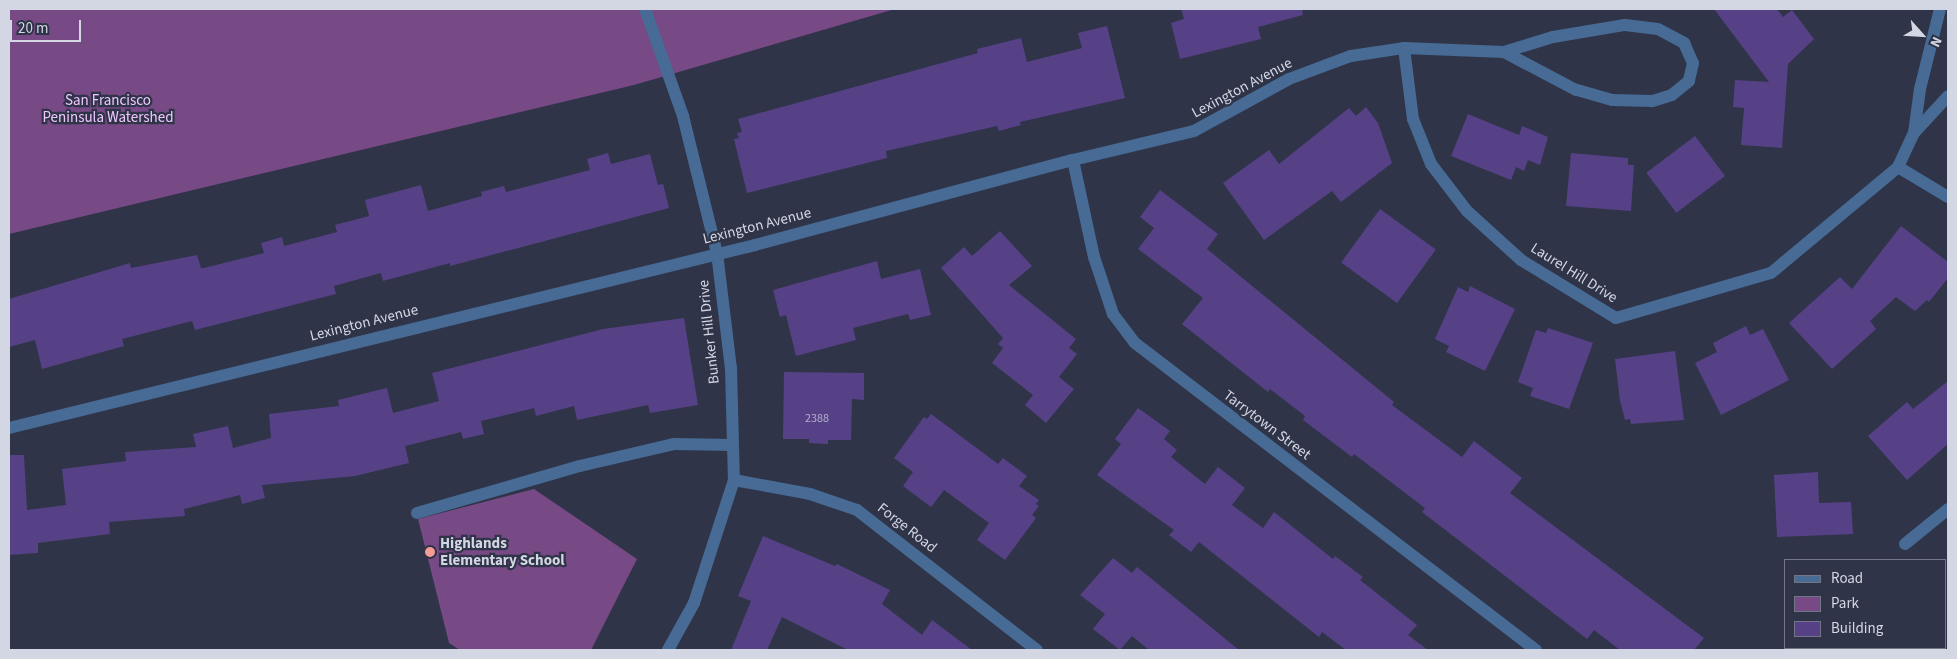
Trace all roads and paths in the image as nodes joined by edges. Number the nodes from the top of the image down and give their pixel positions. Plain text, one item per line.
1 (645, 9) edge
2 (1940, 9) edge
3 (1404, 48) junction
4 (1504, 52) junction
5 (1948, 96) edge
6 (1914, 134) junction
7 (1073, 160) junction
8 (1898, 167) junction
9 (1948, 197) edge
10 (717, 253) junction
11 (9, 428) edge
12 (733, 445) junction
13 (734, 480) junction
14 (1948, 510) edge
15 (417, 513) dead end
16 (1905, 544) dead end
17 (668, 650) edge
18 (1037, 650) edge
19 (1536, 650) edge

1 - 10 street, Bunker Hill Drive
2 - 6 street, Laurel Hill Drive
3 - 4 street, Lexington Avenue
3 - 7 street, Lexington Avenue
3 - 8 street, Laurel Hill Drive
4 - 4 street, Lexington Avenue
5 - 6 street, Laurel Hill Drive
6 - 8 street, Laurel Hill Drive
7 - 10 street, Lexington Avenue
7 - 19 street, Tarrytown Street
8 - 9 street
10 - 11 street, Lexington Avenue
10 - 12 street, Bunker Hill Drive
12 - 13 street, Bunker Hill Drive
12 - 15 street
13 - 17 street, Bunker Hill Drive
13 - 18 street, Forge Road
14 - 16 street

